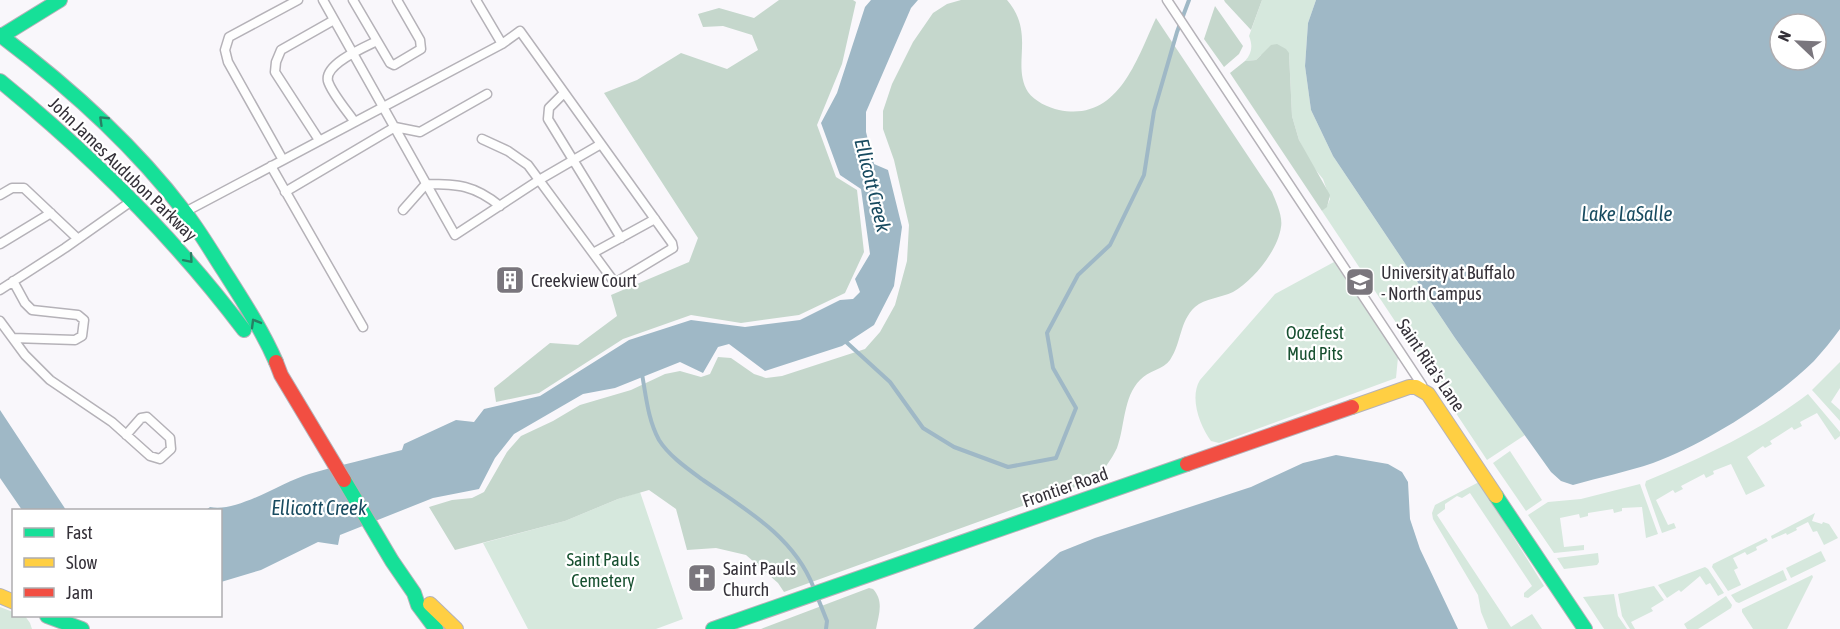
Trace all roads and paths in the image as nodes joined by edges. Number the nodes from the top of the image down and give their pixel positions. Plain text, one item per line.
1 (60, 0) edge
2 (298, 0) edge
3 (323, 0) edge
4 (353, 0) edge
5 (397, 0) edge
6 (476, 0) edge
7 (1167, 0) edge
8 (334, 20) junction
9 (0, 36) edge
10 (377, 41) junction
11 (502, 44) junction
12 (354, 53) junction
13 (0, 81) edge
14 (564, 93) junction
15 (487, 94) dead end
16 (384, 105) junction
17 (354, 121) junction
18 (395, 127) junction
19 (482, 139) dead end
20 (319, 140) junction
21 (601, 144) junction
22 (283, 160) junction
23 (573, 161) junction
24 (271, 166) junction
25 (539, 180) junction
26 (426, 184) junction
27 (285, 192) junction
28 (0, 195) edge
29 (133, 199) junction
30 (500, 206) junction
31 (403, 210) dead end
32 (185, 212) junction
33 (51, 213) junction
34 (655, 219) junction
35 (78, 238) junction
36 (621, 238) junction
37 (0, 244) edge
38 (593, 253) junction
39 (13, 281) junction
40 (0, 290) edge
41 (0, 321) edge
42 (363, 327) dead end
43 (13, 338) junction
44 (281, 375) junction
45 (1428, 394) junction
46 (126, 435) junction
47 (414, 593) junction
48 (46, 618) edge
49 (82, 629) edge
50 (436, 629) edge
51 (456, 629) edge
52 (713, 629) edge
53 (1585, 629) edge

1 - 9 main road
2 - 22 lane
3 - 8 lane
4 - 10 lane
5 - 10 lane
6 - 11 lane
7 - 45 lane, Saint Rita's Lane
8 - 12 lane
8 - 20 lane
32 -> 9 main road, John James Audubon Parkway
10 - 12 lane
11 - 14 lane
11 - 16 lane
12 - 16 lane
12 - 17 lane
13 - 29 main road, John James Audubon Parkway
14 - 21 lane
14 - 23 lane
15 - 18 lane
16 - 17 lane
16 - 18 lane
17 - 20 lane
18 - 26 lane
18 - 27 lane
19 - 25 lane
20 - 22 lane
21 - 23 lane
21 - 34 lane
22 - 24 lane
23 - 25 lane
23 - 36 lane
24 - 27 lane
24 - 32 lane
25 - 30 lane
25 - 38 lane
26 - 30 lane
26 - 30 lane
26 - 31 lane
27 - 42 lane
28 - 33 lane
29 - 35 lane
29 -> 44 main road, John James Audubon Parkway
44 -> 32 main road, John James Audubon Parkway
33 - 35 lane
33 - 37 lane
34 - 36 lane
34 - 38 lane
35 - 39 lane
36 - 38 lane
39 - 40 lane
39 - 43 lane
41 - 43 lane
43 - 46 lane
44 - 47 main road, John James Audubon Parkway
45 - 52 main road, Frontier Road
45 - 53 main road, Saint Rita's Lane
46 - 46 lane
47 - 50 main road, John James Audubon Parkway
47 - 51 main road, John James Audubon Parkway
48 - 49 main road

